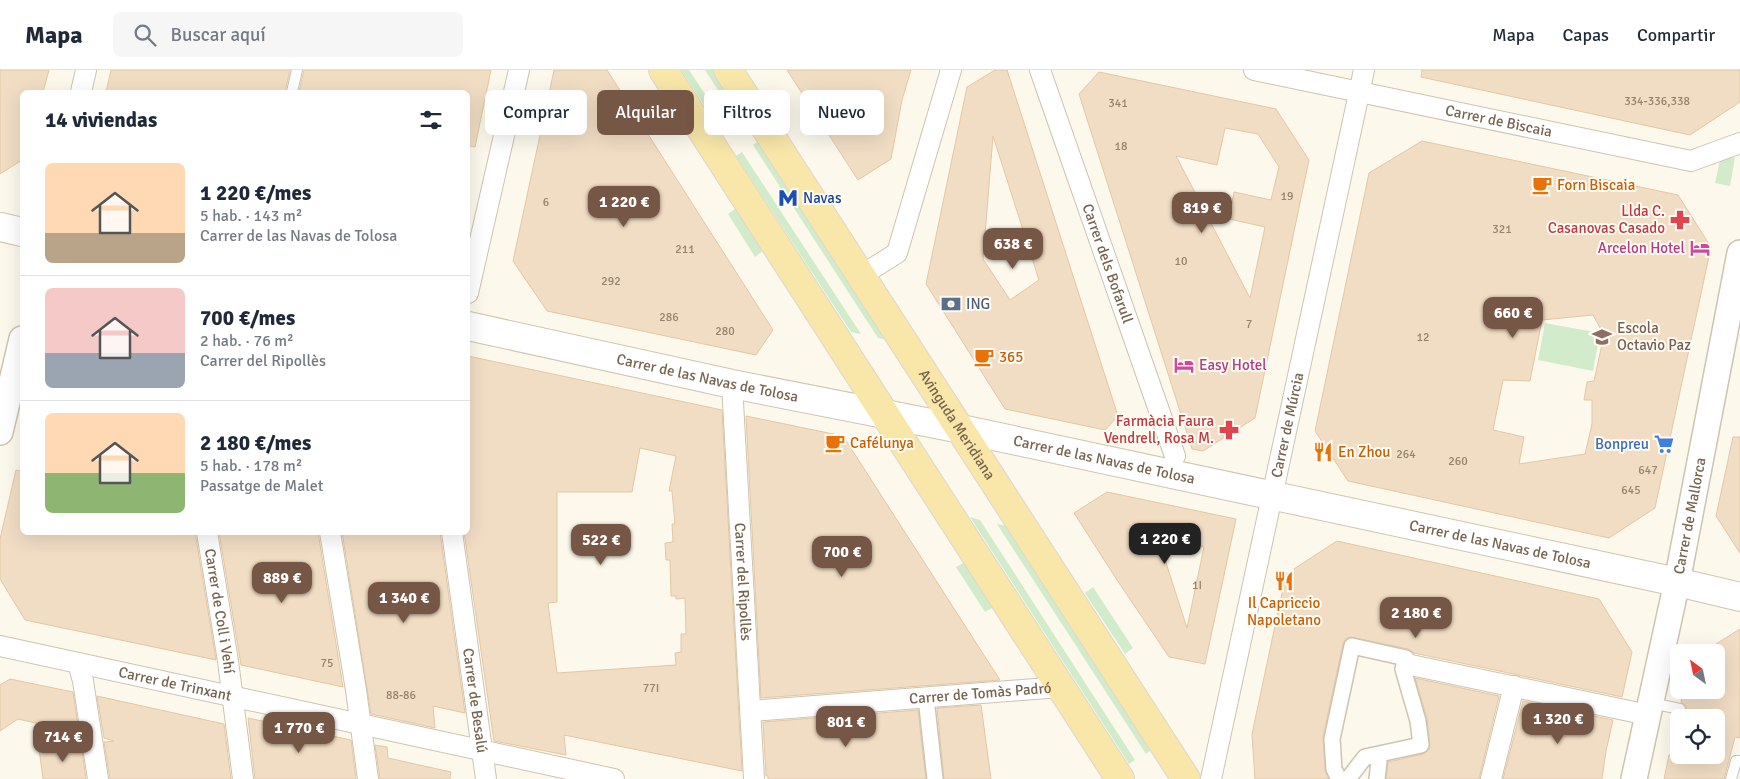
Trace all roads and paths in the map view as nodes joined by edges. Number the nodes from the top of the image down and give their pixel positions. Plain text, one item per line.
1 (86, 70) edge
2 (297, 70) edge
3 (519, 70) edge
4 (663, 70) edge
5 (728, 70) edge
6 (951, 70) edge
7 (1040, 70) edge
8 (1254, 70) edge
9 (1364, 70) edge
10 (81, 90) edge
11 (292, 90) edge
12 (1359, 93) junction
13 (1740, 143) edge
14 (0, 227) edge
15 (20, 232) edge
16 (1740, 253) edge
17 (862, 275) junction
18 (470, 285) edge
19 (470, 326) edge
20 (20, 347) edge
21 (732, 384) junction
22 (886, 415) junction
23 (961, 429) junction
24 (0, 432) edge
25 (1174, 456) dead end
26 (1272, 496) junction
27 (207, 535) edge
28 (330, 535) edge
29 (452, 535) edge
30 (1677, 582) junction
31 (1740, 597) edge
32 (0, 646) edge
33 (78, 663) junction
34 (1411, 665) dead end
35 (1514, 686) junction
36 (1060, 687) junction
37 (233, 697) junction
38 (926, 698) junction
39 (1649, 709) junction
40 (1670, 709) edge
41 (751, 711) junction
42 (361, 725) junction
43 (483, 751) junction
44 (1379, 761) dead end
45 (1740, 761) edge
46 (98, 779) edge
47 (243, 779) edge
48 (368, 779) edge
49 (486, 779) edge
50 (614, 779) edge
51 (754, 779) edge
52 (935, 779) edge
53 (1120, 779) edge
54 (1186, 779) edge
55 (1211, 779) edge
56 (1340, 779) edge
57 (1348, 779) edge
58 (1377, 779) edge
59 (1491, 779) edge
60 (1634, 779) edge
61 (1732, 779) edge

1 - 10 street
2 - 11 lane
3 - 18 street
4 - 22 main road
5 - 17 main road, Avinguda Meridiana
6 - 17 street
7 - 25 street, Carrer dels Bofarull
8 - 12 street, Carrer de Biscaia
9 - 12 street, Carrer de Múrcia
12 - 13 street, Carrer de Biscaia
12 - 26 street, Carrer de Múrcia
14 - 15 main road
16 - 30 street, Carrer de Mallorca
17 - 23 main road, Avinguda Meridiana
19 - 21 main road, Carrer de las Navas de Tolosa
20 - 24 street
21 - 22 main road, Carrer de las Navas de Tolosa
21 - 41 street, Carrer del Ripollès
22 - 23 main road, Carrer de las Navas de Tolosa
22 - 36 main road
23 - 26 main road, Carrer de las Navas de Tolosa
23 - 54 main road, Avinguda Meridiana
26 - 30 main road, Carrer de las Navas de Tolosa
26 - 55 street, Carrer de Múrcia
27 - 37 street, Carrer de Coll i Vehí
28 - 42 street
29 - 43 street, Carrer de Besalú
30 - 31 main road, Carrer de las Navas de Tolosa
30 - 39 street, Carrer de Mallorca
32 - 33 street, Carrer de Trinxant
33 - 37 street, Carrer de Trinxant
33 - 46 street
34 - 35 street
35 - 39 street
35 - 59 street
36 - 38 street, Carrer de Tomàs Padró
36 - 53 main road
37 - 42 street, Carrer de Trinxant
37 - 47 street, Carrer de Coll i Vehí
38 - 41 street, Carrer de Tomàs Padró
38 - 52 street
39 - 40 lane
39 - 60 street, Carrer de Mallorca
41 - 51 street, Carrer del Ripollès
42 - 43 street, Carrer de Trinxant
42 - 48 street
43 - 49 street, Carrer de Besalú
43 - 50 street, Carrer de Trinxant
44 - 58 street
45 - 61 lane
56 - 57 street

